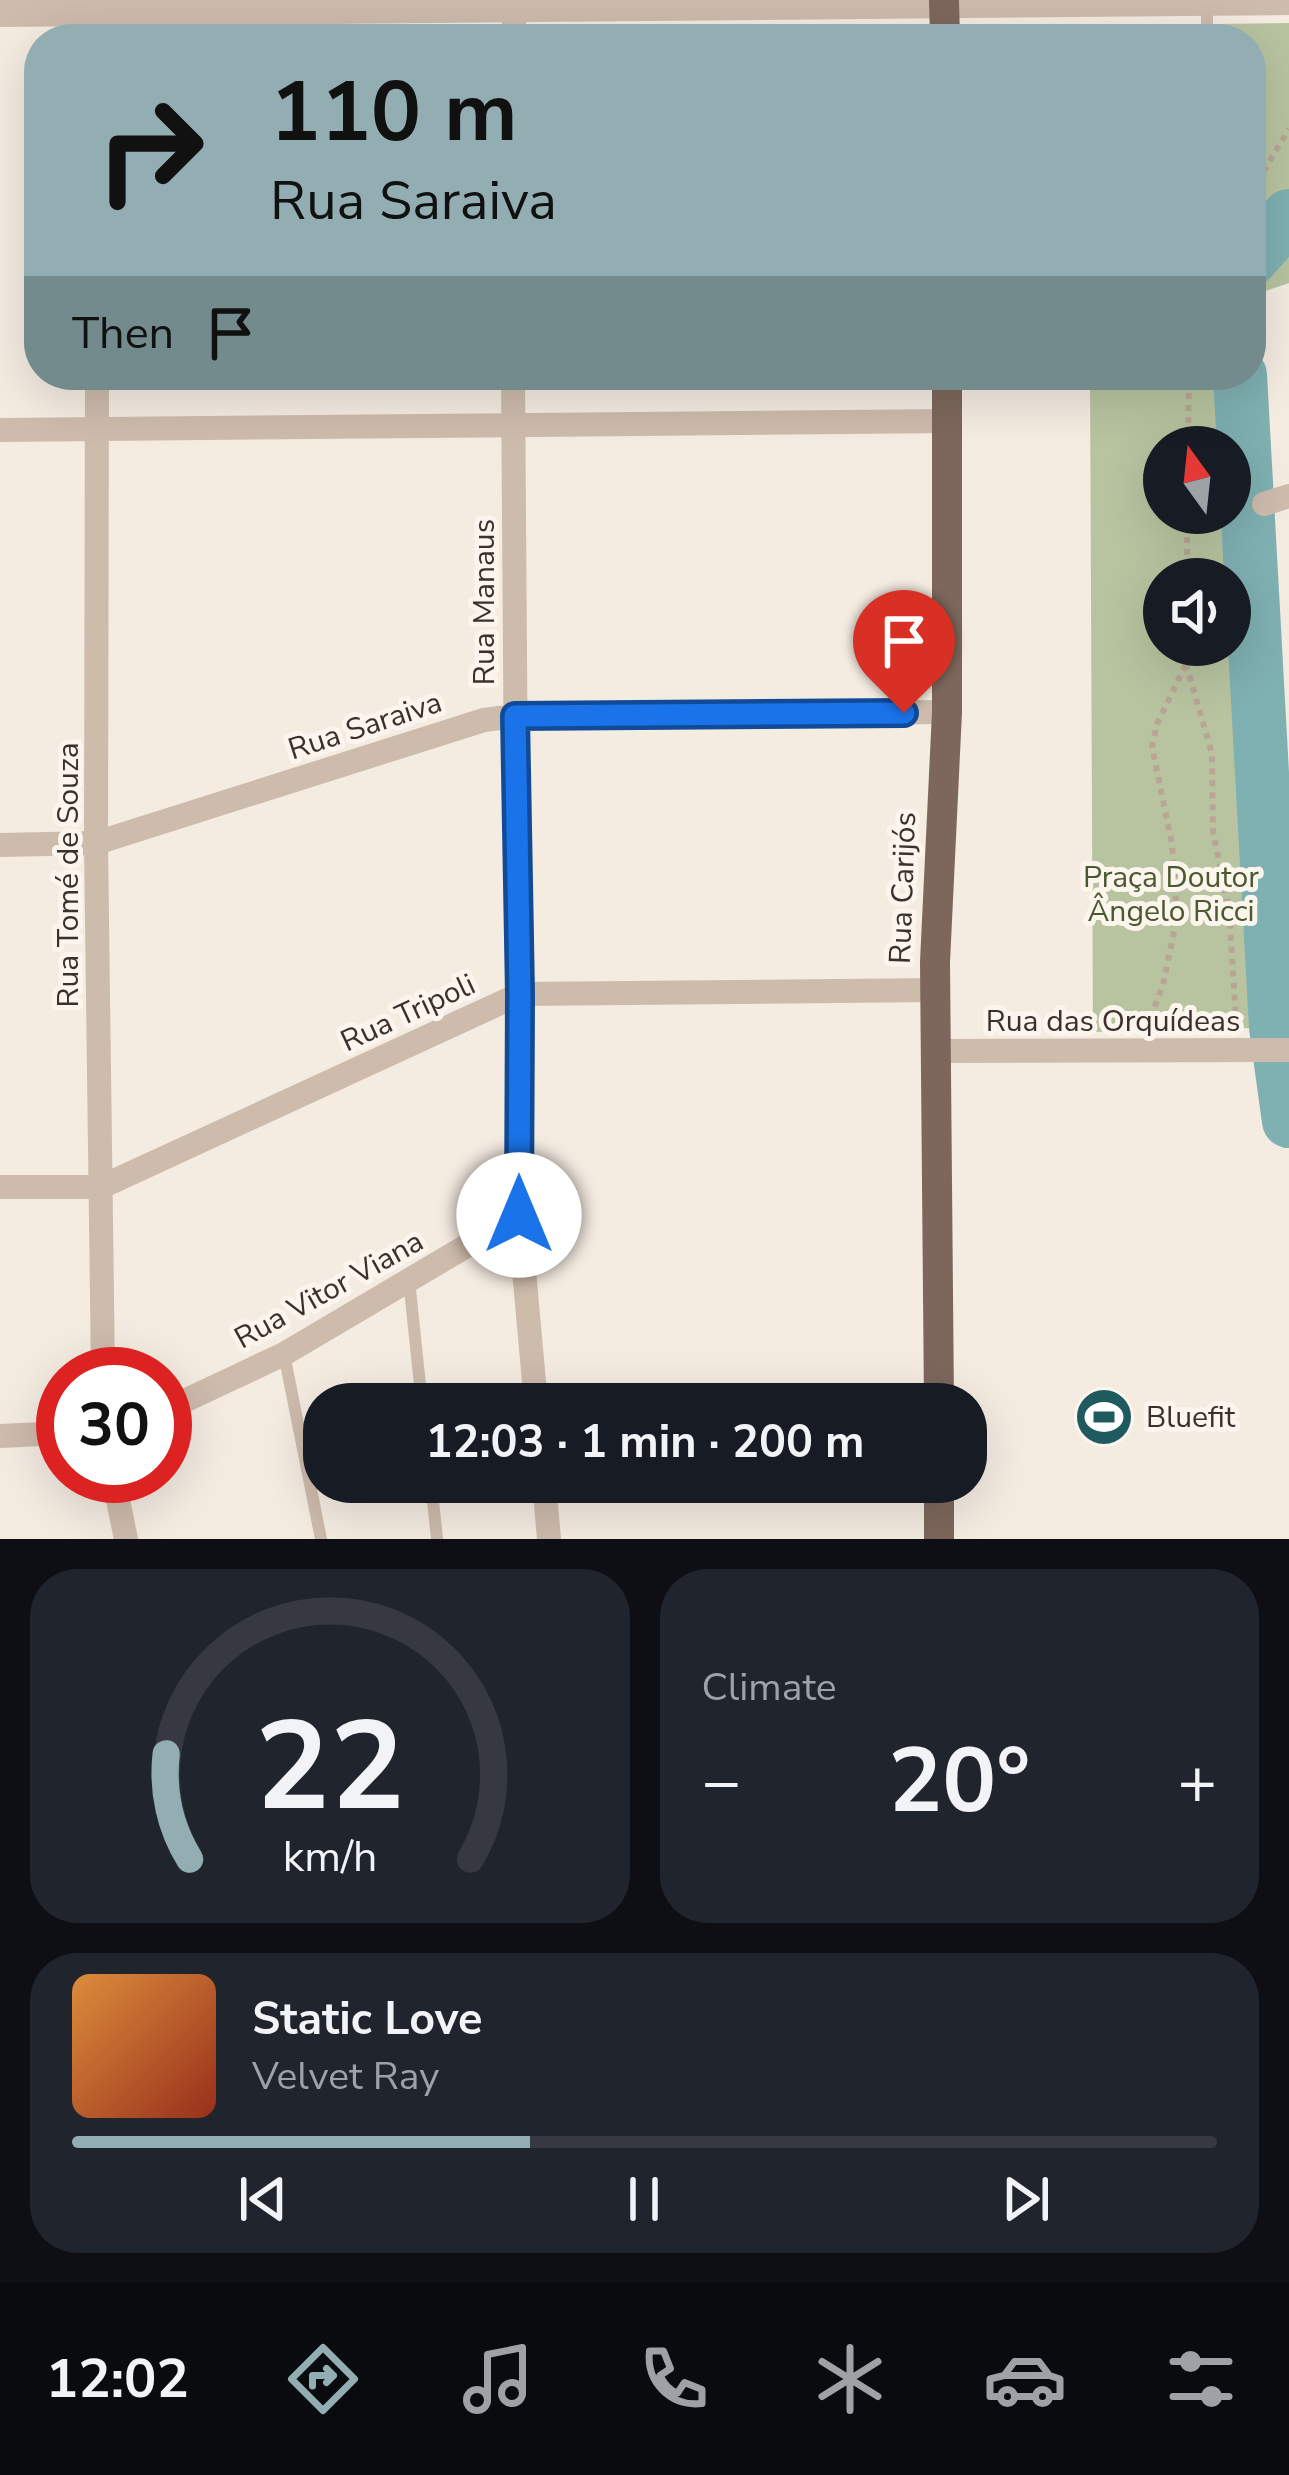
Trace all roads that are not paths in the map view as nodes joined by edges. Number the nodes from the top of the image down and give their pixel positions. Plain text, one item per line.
1 (1207, 0) edge
2 (1289, 0) edge
3 (944, 1) edge
4 (0, 12) edge
5 (514, 16) edge
6 (90, 17) edge
7 (97, 390) edge
8 (513, 390) edge
9 (946, 390) edge
10 (947, 421) junction
11 (513, 425) junction
12 (98, 429) junction
13 (0, 430) edge
14 (1289, 496) edge
15 (1264, 504) dead end
16 (947, 712) junction
17 (515, 716) junction
18 (96, 843) junction
19 (0, 845) edge
20 (936, 990) junction
21 (520, 994) junction
22 (1280, 1050) edge
23 (936, 1051) junction
24 (0, 1187) edge
25 (101, 1187) junction
26 (519, 1215) junction
27 (409, 1280) junction
28 (104, 1347) edge
29 (284, 1354) junction
30 (420, 1383) edge
31 (534, 1383) edge
32 (939, 1383) edge
33 (192, 1397) edge
34 (36, 1434) edge
35 (0, 1436) edge
36 (119, 1503) edge
37 (432, 1503) edge
38 (546, 1503) edge
39 (939, 1503) edge
40 (126, 1539) edge
41 (321, 1539) edge
42 (436, 1539) edge
43 (549, 1539) edge
44 (939, 1539) edge

1 - 2 street
1 - 3 street
3 - 5 street
4 - 6 street
5 - 6 street
7 - 12 street, Rua Tomé de Souza
8 - 11 street, Rua Manaus
9 - 10 main road, Rua Carijós
10 - 11 street
10 - 16 main road, Rua Carijós
11 - 12 street
11 - 17 street, Rua Manaus
12 - 13 street
12 - 18 street, Rua Tomé de Souza
14 - 15 street
16 - 17 street, Rua Saraiva
16 - 20 main road, Rua Carijós
17 - 18 street, Rua Saraiva
17 - 21 street, Rua Manaus
18 - 19 street, Rua Saraiva
18 - 25 street, Rua Tomé de Souza
20 - 21 street, Rua Tripoli
20 - 23 main road, Rua Carijós
21 - 25 street, Rua Tripoli
21 - 26 street, Rua Manaus
22 - 23 street, Rua das Orquídeas
23 - 32 main road, Rua Carijós
24 - 25 street, Rua Tripoli
25 - 28 street, Rua Tomé de Souza
26 - 27 street, Rua Vitor Viana
26 - 31 street, Rua Manaus
27 - 29 street, Rua Vitor Viana
27 - 30 lane
29 - 33 street, Rua Vitor Viana
29 - 41 lane
34 - 35 street
36 - 40 street
37 - 42 lane
38 - 43 street
39 - 44 main road

